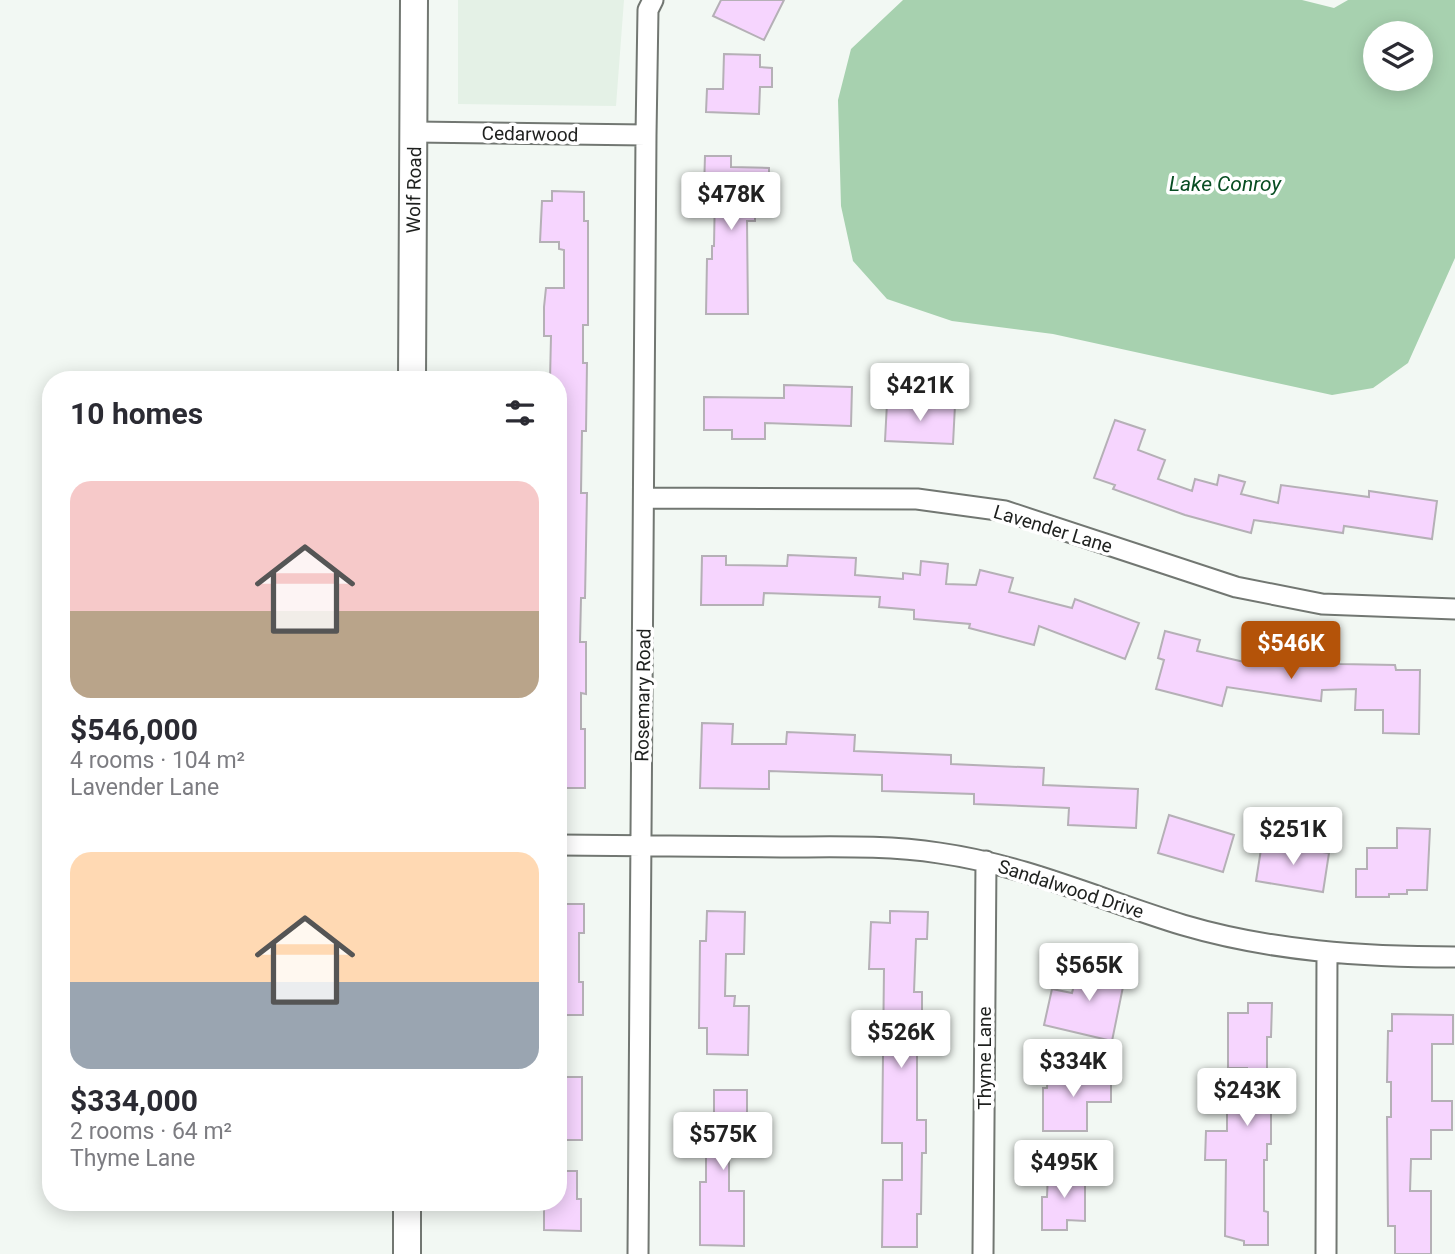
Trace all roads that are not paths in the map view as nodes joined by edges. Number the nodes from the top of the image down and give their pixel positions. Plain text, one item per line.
1 (414, 0) edge
2 (653, 0) edge
3 (415, 132) junction
4 (646, 135) junction
5 (412, 371) edge
6 (645, 498) junction
7 (1455, 609) edge
8 (567, 845) edge
9 (642, 846) junction
10 (986, 861) junction
11 (1327, 952) junction
12 (1455, 957) edge
13 (407, 1211) edge
14 (407, 1254) edge
15 (638, 1254) edge
16 (983, 1254) edge
17 (1326, 1254) edge

1 - 3 main road, Wolf Road
2 - 4 street, Rosemary Road
3 - 4 street, Cedarwood
3 - 5 main road, Wolf Road
4 - 6 street, Rosemary Road
6 - 7 street, Lavender Lane
6 - 9 street, Rosemary Road
8 - 9 street, Sandalwood Drive
9 - 10 street, Sandalwood Drive
9 - 15 street, Rosemary Road
10 - 11 street, Sandalwood Drive
10 - 16 street, Thyme Lane
11 - 12 street, Sandalwood Drive
11 - 17 street
13 - 14 main road

